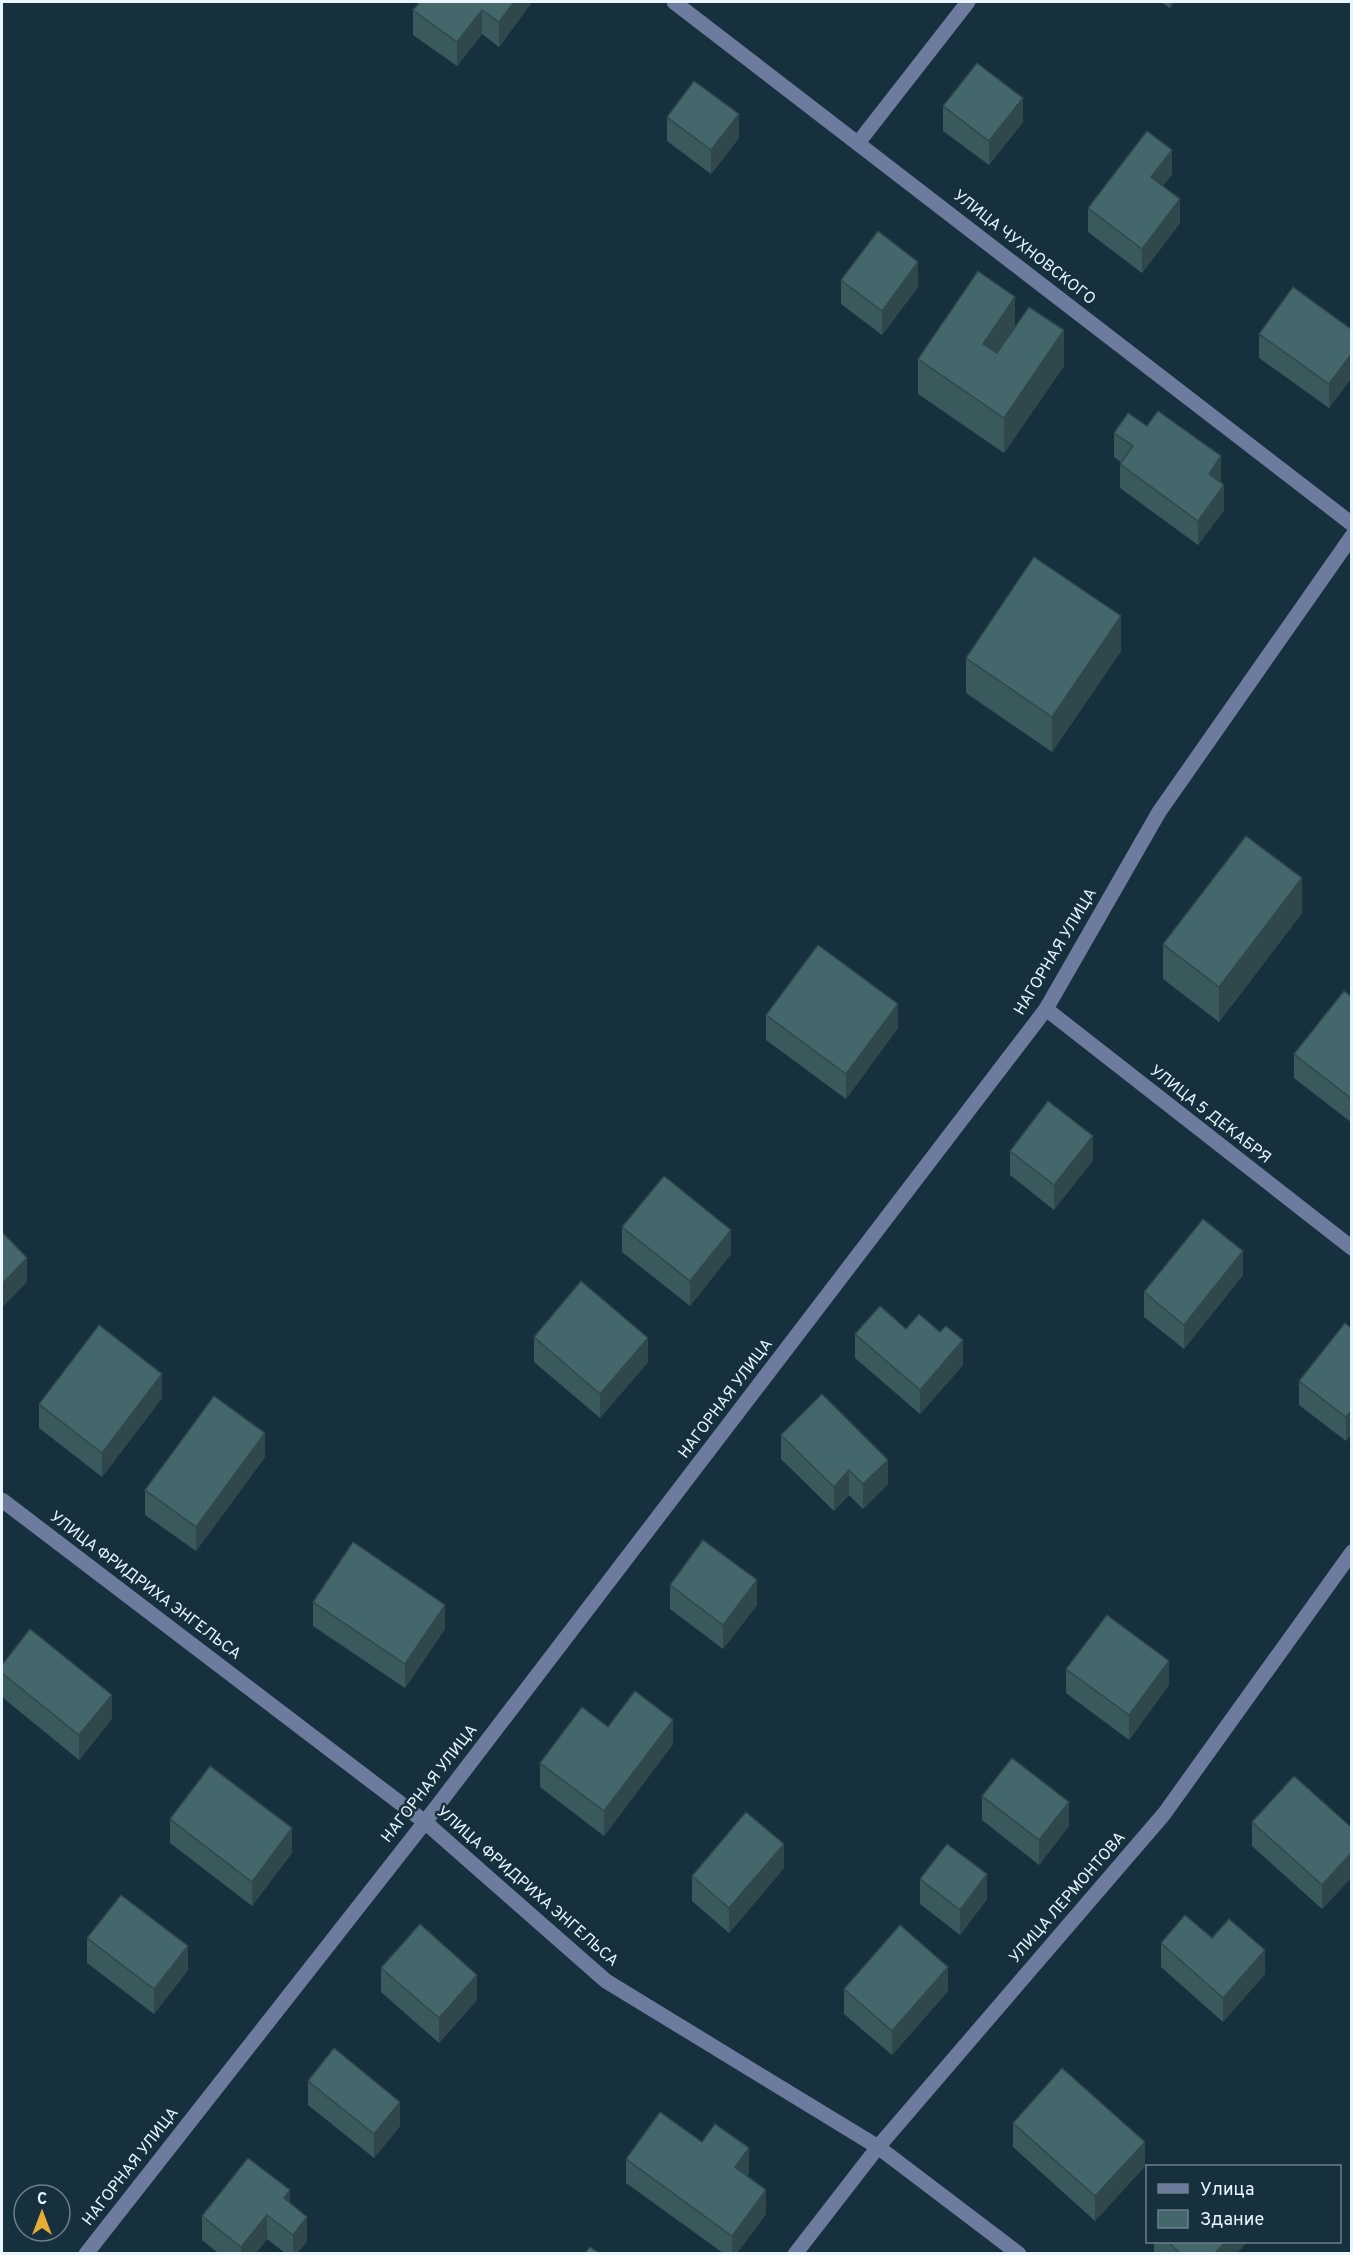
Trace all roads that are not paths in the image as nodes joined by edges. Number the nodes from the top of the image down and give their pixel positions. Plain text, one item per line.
1 (674, 2) edge
2 (968, 2) edge
3 (858, 143) junction
4 (1352, 524) edge
5 (1352, 536) edge
6 (1046, 1010) junction
7 (1352, 1248) edge
8 (2, 1500) edge
9 (1352, 1552) edge
10 (425, 1822) junction
11 (878, 2147) junction
12 (86, 2253) edge
13 (795, 2253) edge
14 (1019, 2253) edge

1 - 3 street, УЛИЦА ЧУХНОВСКОГО
2 - 3 street
3 - 4 street, УЛИЦА ЧУХНОВСКОГО
5 - 6 street, НАГОРНАЯ УЛИЦА
6 - 7 street, УЛИЦА 5 ДЕКАБРЯ
6 - 10 street, НАГОРНАЯ УЛИЦА
8 - 10 street, УЛИЦА ФРИДРИХА ЭНГЕЛЬСА
9 - 11 street, УЛИЦА ЛЕРМОНТОВА
10 - 11 street, УЛИЦА ФРИДРИХА ЭНГЕЛЬСА
10 - 12 street, НАГОРНАЯ УЛИЦА
11 - 13 street, УЛИЦА ЛЕРМОНТОВА
11 - 14 street, УЛИЦА ФРИДРИХА ЭНГЕЛЬСА

